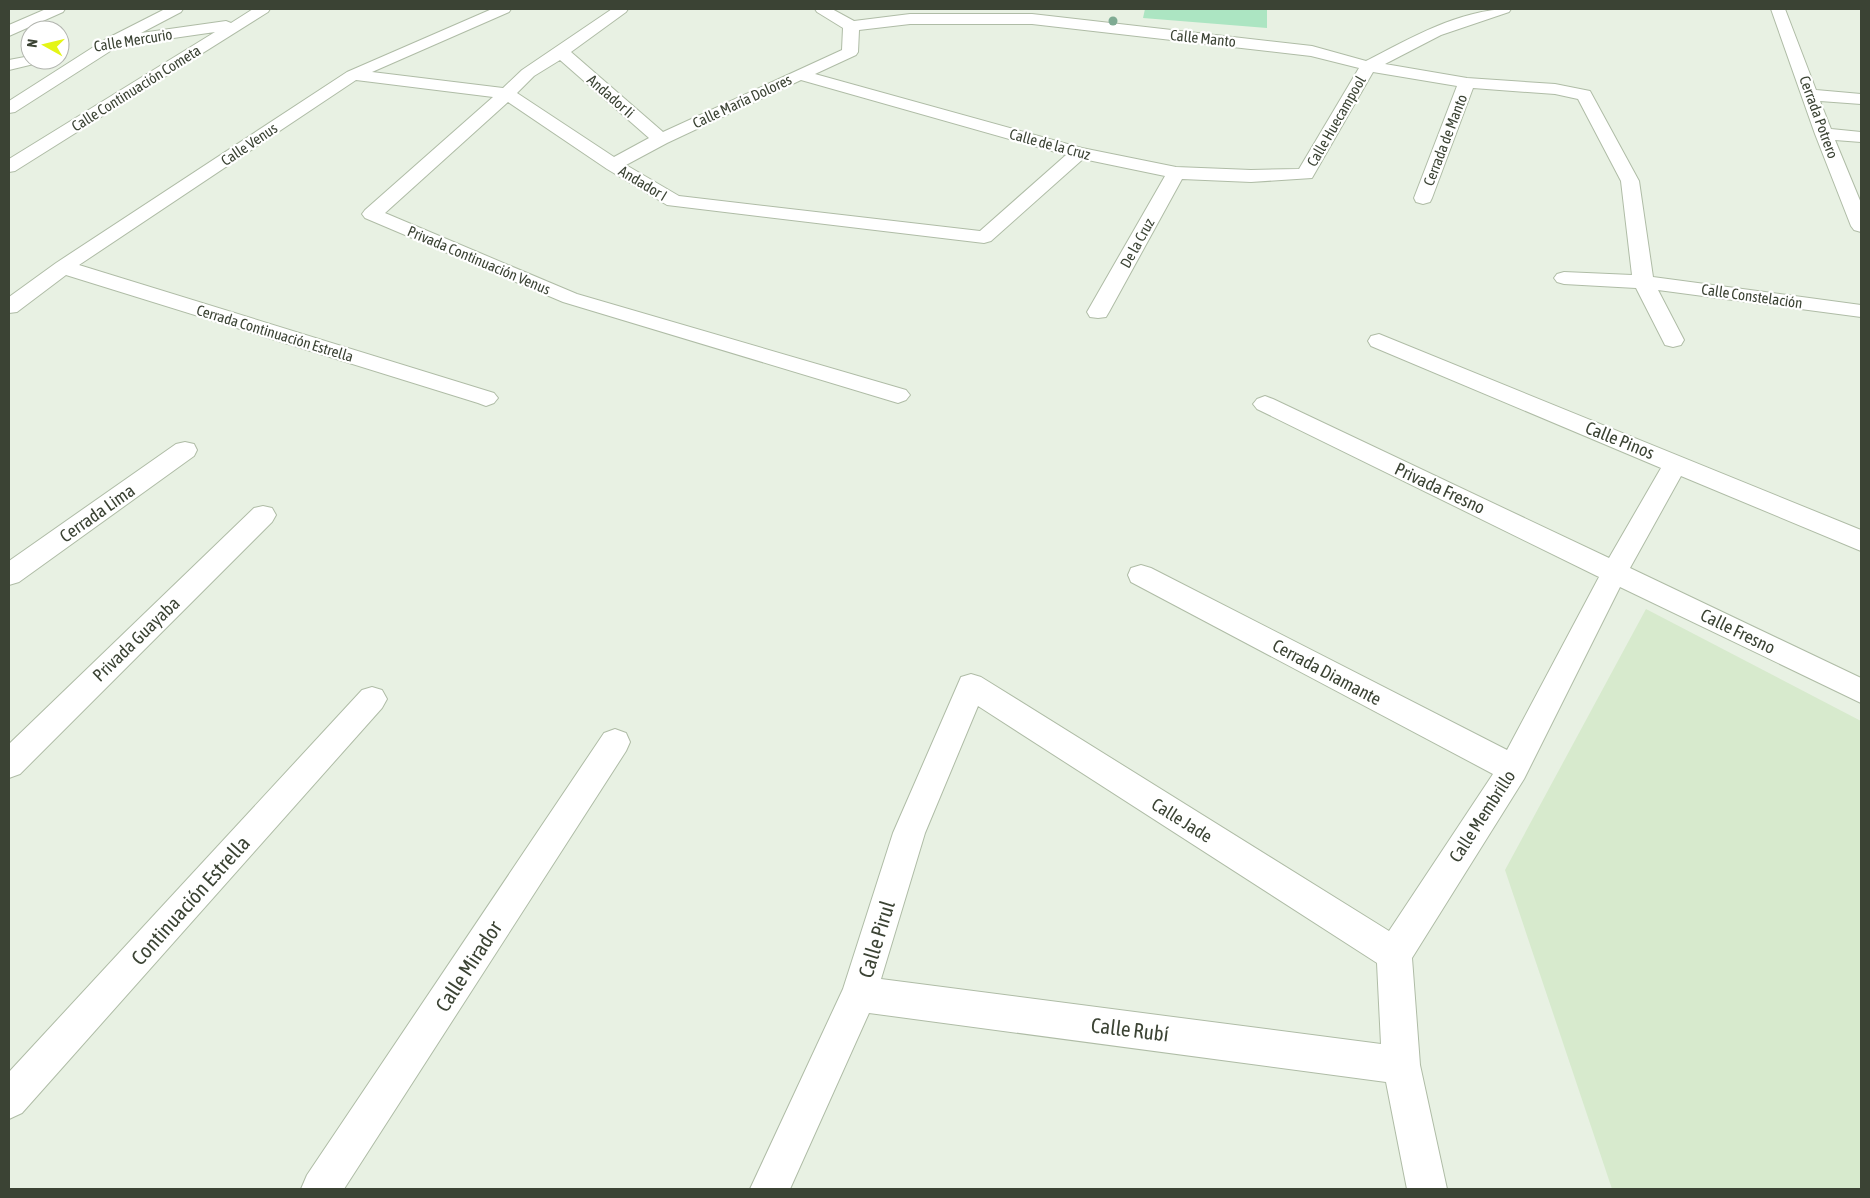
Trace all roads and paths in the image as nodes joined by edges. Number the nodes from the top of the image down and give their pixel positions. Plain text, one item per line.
1 (58, 9) edge
2 (176, 9) edge
3 (263, 9) edge
4 (504, 9) edge
5 (621, 9) edge
6 (822, 9) edge
7 (1504, 9) edge
8 (1778, 9) edge
9 (1031, 14) edge
10 (237, 24) junction
11 (851, 26) junction
12 (9, 32) edge
13 (112, 42) junction
14 (70, 52) edge
15 (561, 52) junction
16 (1368, 66) junction
17 (353, 75) junction
18 (800, 75) junction
19 (1467, 83) junction
20 (507, 94) junction
21 (1812, 95) junction
22 (1861, 99) edge
23 (9, 108) edge
24 (1824, 134) junction
25 (1861, 137) edge
26 (661, 139) junction
27 (1079, 153) junction
28 (613, 165) junction
29 (9, 167) edge
30 (1176, 173) junction
31 (1305, 174) joint
32 (1423, 198) dead end
33 (1861, 226) edge
34 (64, 267) junction
35 (1564, 278) dead end
36 (1644, 282) junction
37 (9, 307) edge
38 (1861, 311) edge
39 (1098, 312) dead end
40 (1673, 340) dead end
41 (1379, 341) dead end
42 (898, 395) dead end
43 (486, 398) dead end
44 (1265, 404) dead end
45 (185, 450) dead end
46 (1676, 463) junction
47 (263, 515) dead end
48 (1861, 541) edge
49 (13, 568) edge
50 (1615, 571) junction
51 (1141, 574) dead end
52 (971, 686) joint
53 (1861, 690) edge
54 (372, 699) dead end
55 (616, 742) dead end
56 (9, 764) edge
57 (1513, 769) junction
58 (1394, 954) junction
59 (859, 994) junction
60 (1401, 1065) junction
61 (9, 1100) edge
62 (320, 1189) edge
63 (770, 1189) edge
64 (1427, 1189) edge

1 - 12 street
2 - 13 street
3 - 10 street, Calle Continuación Cometa
4 - 17 street, Calle Venus
5 - 15 street, Privada Continuación Venus
6 - 11 street
7 - 16 street, Calle Huecampool
8 - 21 street, Cerrada Potrero
9 - 11 street, Calle Manto
9 - 16 street, Calle Manto
10 - 13 street, Calle Mercurio
10 - 29 street, Calle Continuación Cometa
11 - 18 street, Calle María Dolores
13 - 14 street, Calle Mercurio
13 - 23 street
15 - 20 street, Privada Continuación Venus
15 - 26 street, Andador Ii
16 - 19 street, Calle Manto
16 - 31 street, Calle Huecampool
17 - 20 street, Andador I
17 - 34 street, Calle Venus
18 - 26 street, Calle María Dolores
18 - 27 street, Calle de la Cruz
19 - 32 street, Cerrada de Manto
19 - 36 street, Calle Manto
20 - 28 street, Andador I
20 - 42 street, Privada Continuación Venus
21 - 22 street
21 - 24 street, Cerrada Potrero
24 - 25 street
24 - 33 street, Cerrada Potrero
26 - 28 street, Calle María Dolores
27 - 28 street, Andador I
27 - 30 street, Calle de la Cruz
30 - 31 street, Calle de la Cruz
30 - 39 street, De la Cruz
34 - 37 street, Calle Venus
34 - 43 street, Cerrada Continuación Estrella
35 - 36 street, Calle Constelación
36 - 38 street, Calle Constelación
36 - 40 street
41 - 46 street, Calle Pinos
44 - 50 street, Privada Fresno
45 - 49 street, Cerrada Lima
46 - 48 street, Calle Pinos
46 - 50 street, Calle Membrillo
47 - 56 street, Privada Guayaba
50 - 53 street, Calle Fresno
50 - 57 street, Calle Membrillo
51 - 57 street, Cerrada Diamante
52 - 58 street, Calle Jade
52 - 59 street, Calle Pirul
54 - 61 street, Continuación Estrella
55 - 62 street, Calle Mirador
57 - 58 street, Calle Membrillo
58 - 60 street
59 - 60 street, Calle Rubí
59 - 63 street, Calle Pirul
60 - 64 street

